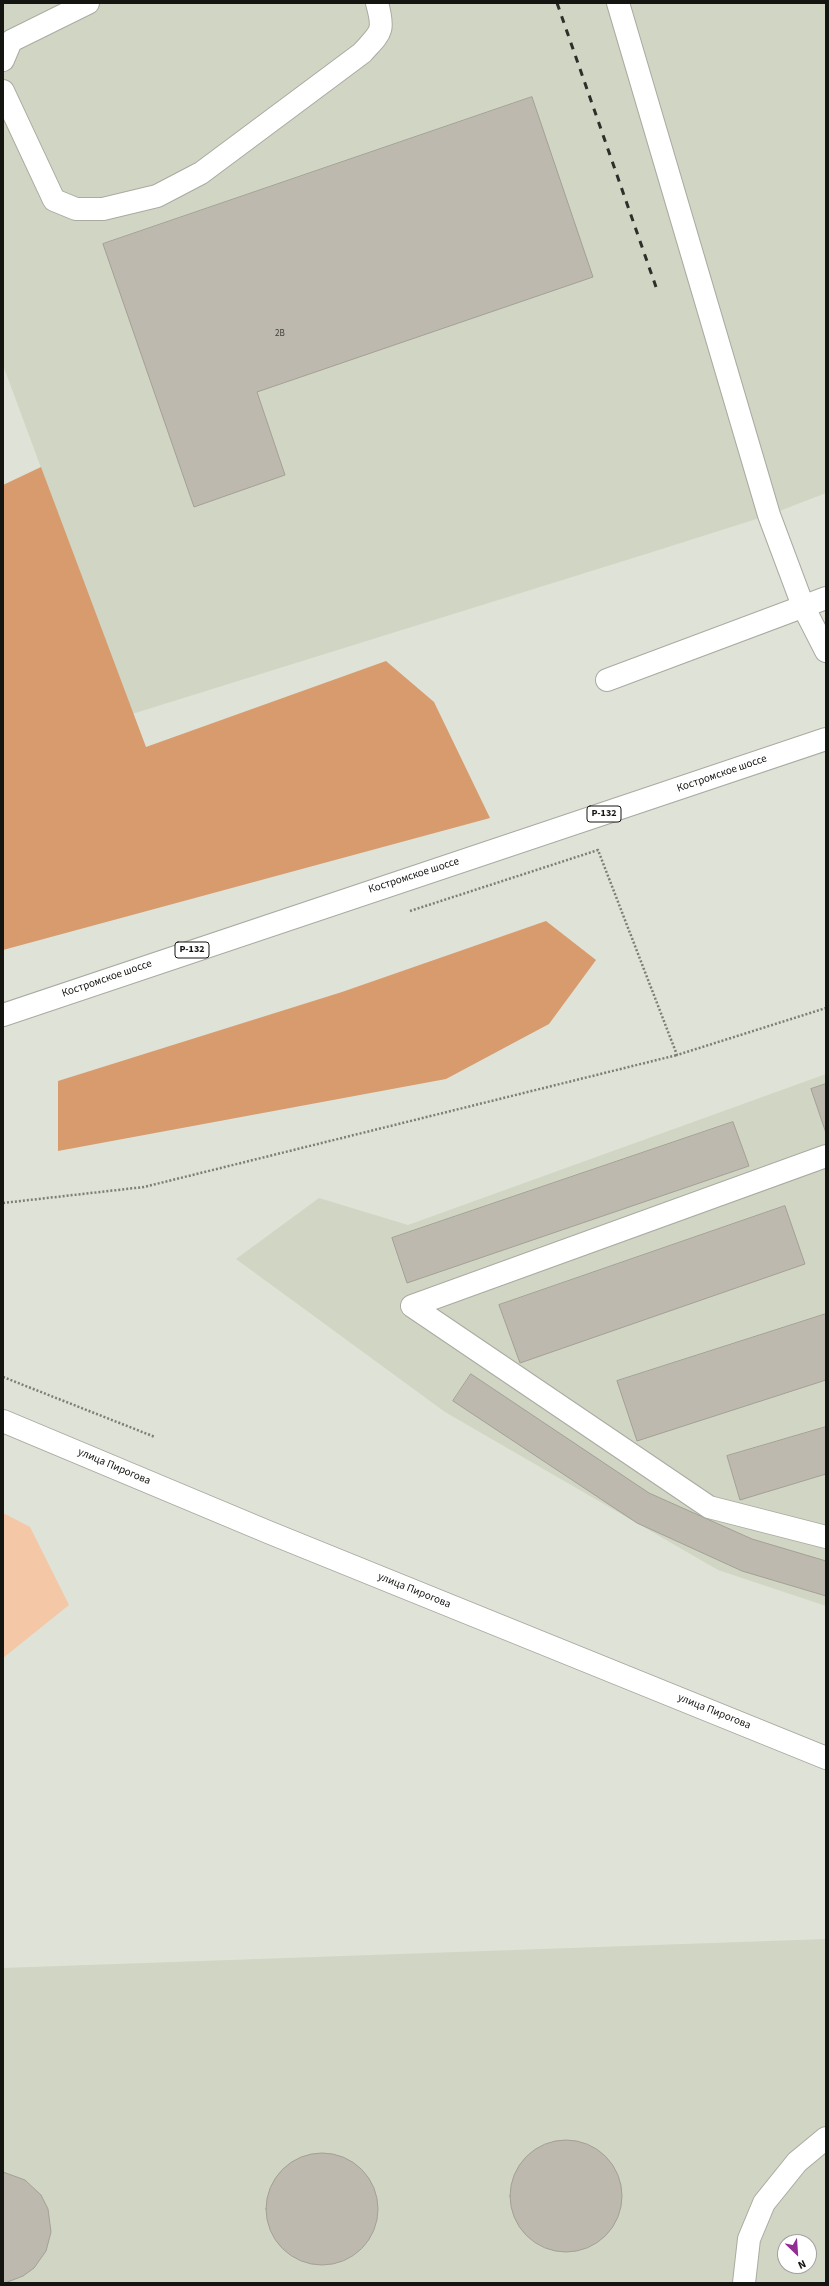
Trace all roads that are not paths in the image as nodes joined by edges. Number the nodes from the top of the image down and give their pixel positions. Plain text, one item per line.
1 (88, 3) edge
2 (377, 3) edge
3 (618, 3) edge
4 (3, 60) edge
5 (3, 91) edge
6 (826, 598) edge
7 (804, 606) junction
8 (826, 651) edge
9 (607, 680) dead end
10 (826, 739) edge
11 (3, 1015) edge
12 (826, 1156) edge
13 (3, 1421) edge
14 (826, 1537) edge
15 (826, 1758) edge
16 (826, 2138) edge
17 (744, 2283) edge

1 - 4 main road
2 - 5 main road
3 - 7 main road
6 - 7 main road
7 - 8 main road
7 - 9 main road
10 - 11 main road, Костромское шоссе / Р-132
12 - 14 main road
13 - 15 main road, улица Пирогова
16 - 17 main road

